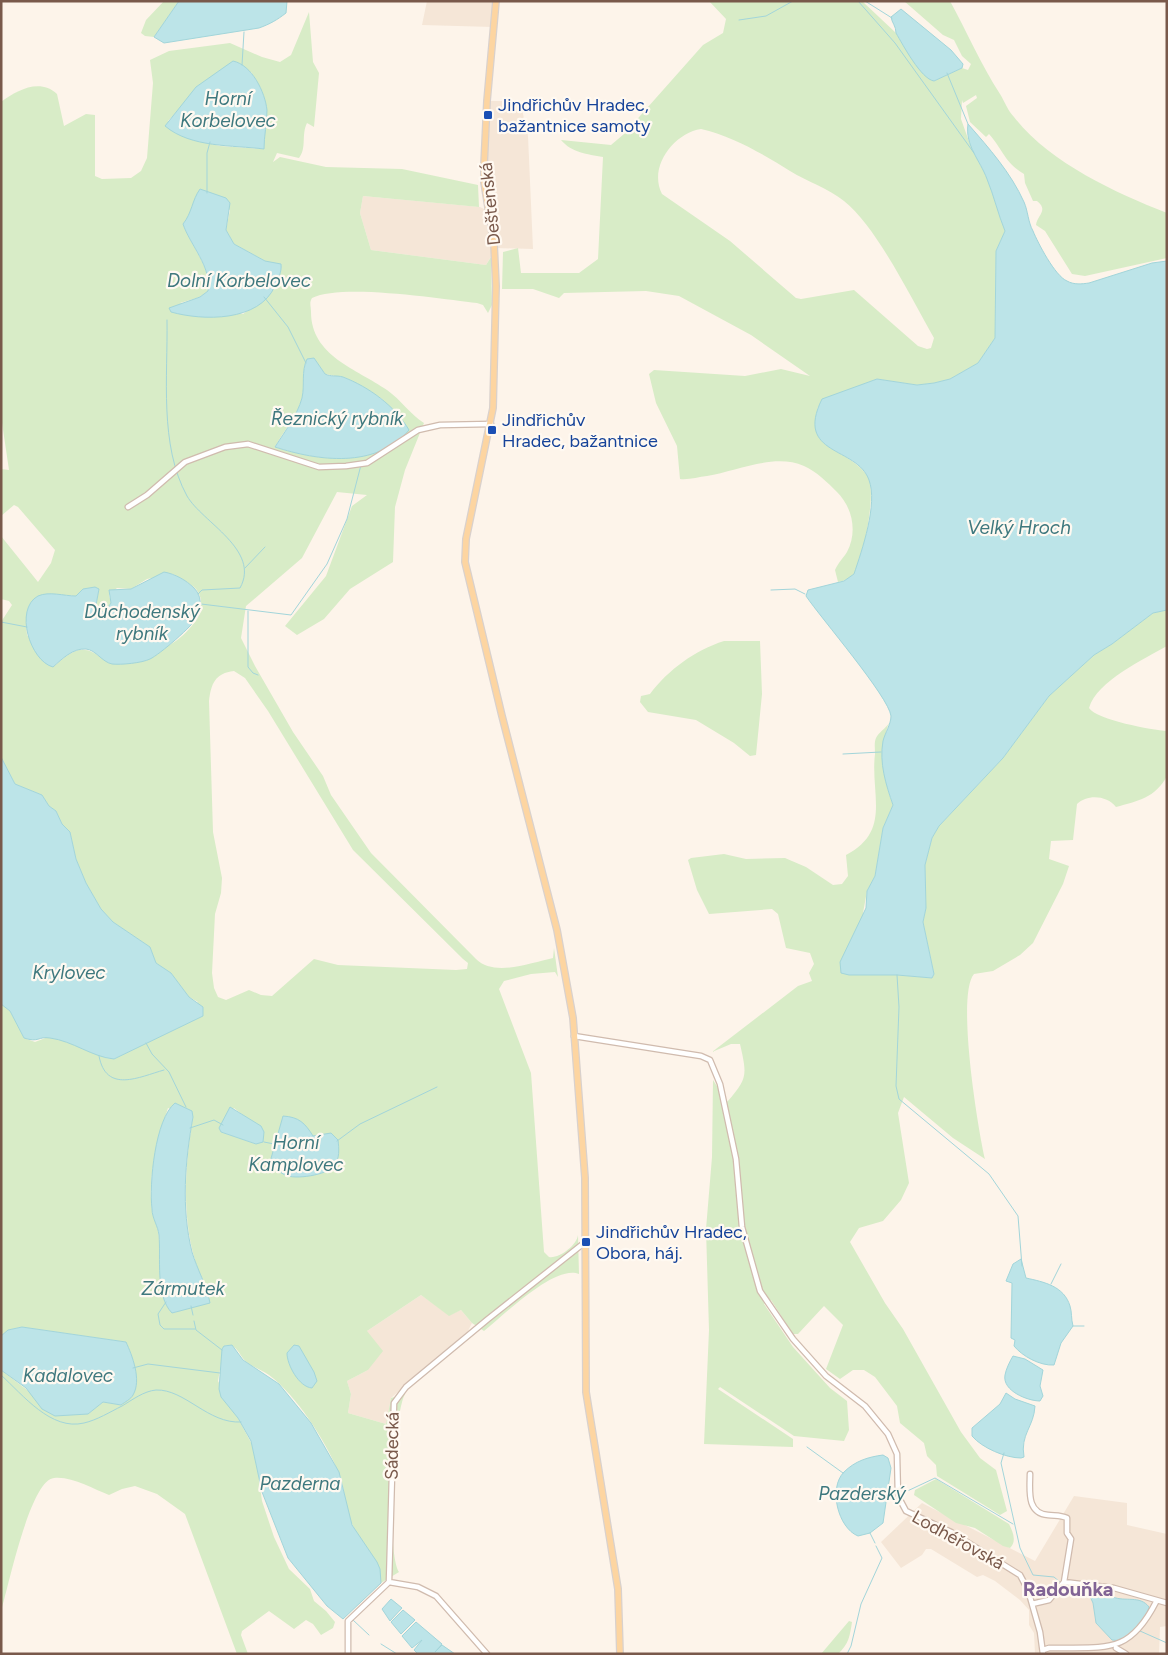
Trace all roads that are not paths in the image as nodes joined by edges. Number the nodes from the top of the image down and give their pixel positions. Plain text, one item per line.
1 (496, 1) edge
2 (491, 424) junction
3 (128, 507) dead end
4 (574, 1036) junction
5 (584, 1243) junction
6 (1030, 1474) dead end
7 (389, 1582) junction
8 (1064, 1582) junction
9 (1156, 1602) junction
10 (1167, 1603) edge
11 (1032, 1604) junction
12 (1116, 1648) junction
13 (1043, 1652) edge
14 (348, 1654) edge
15 (487, 1654) edge
16 (620, 1654) edge
17 (1126, 1654) edge

1 - 2 main road, Deštenská
2 - 3 street
2 - 4 main road, Deštenská
4 - 5 main road, Deštenská
4 - 11 street, Lodhéřovská
5 - 7 street, Sádecká
5 - 16 main road, Deštenská
6 - 8 street
7 - 14 street
7 - 15 street
8 - 9 street
8 - 11 street
9 - 10 street
9 - 12 street
11 - 13 street, Lodhéřovská
12 - 13 street
12 - 17 street

